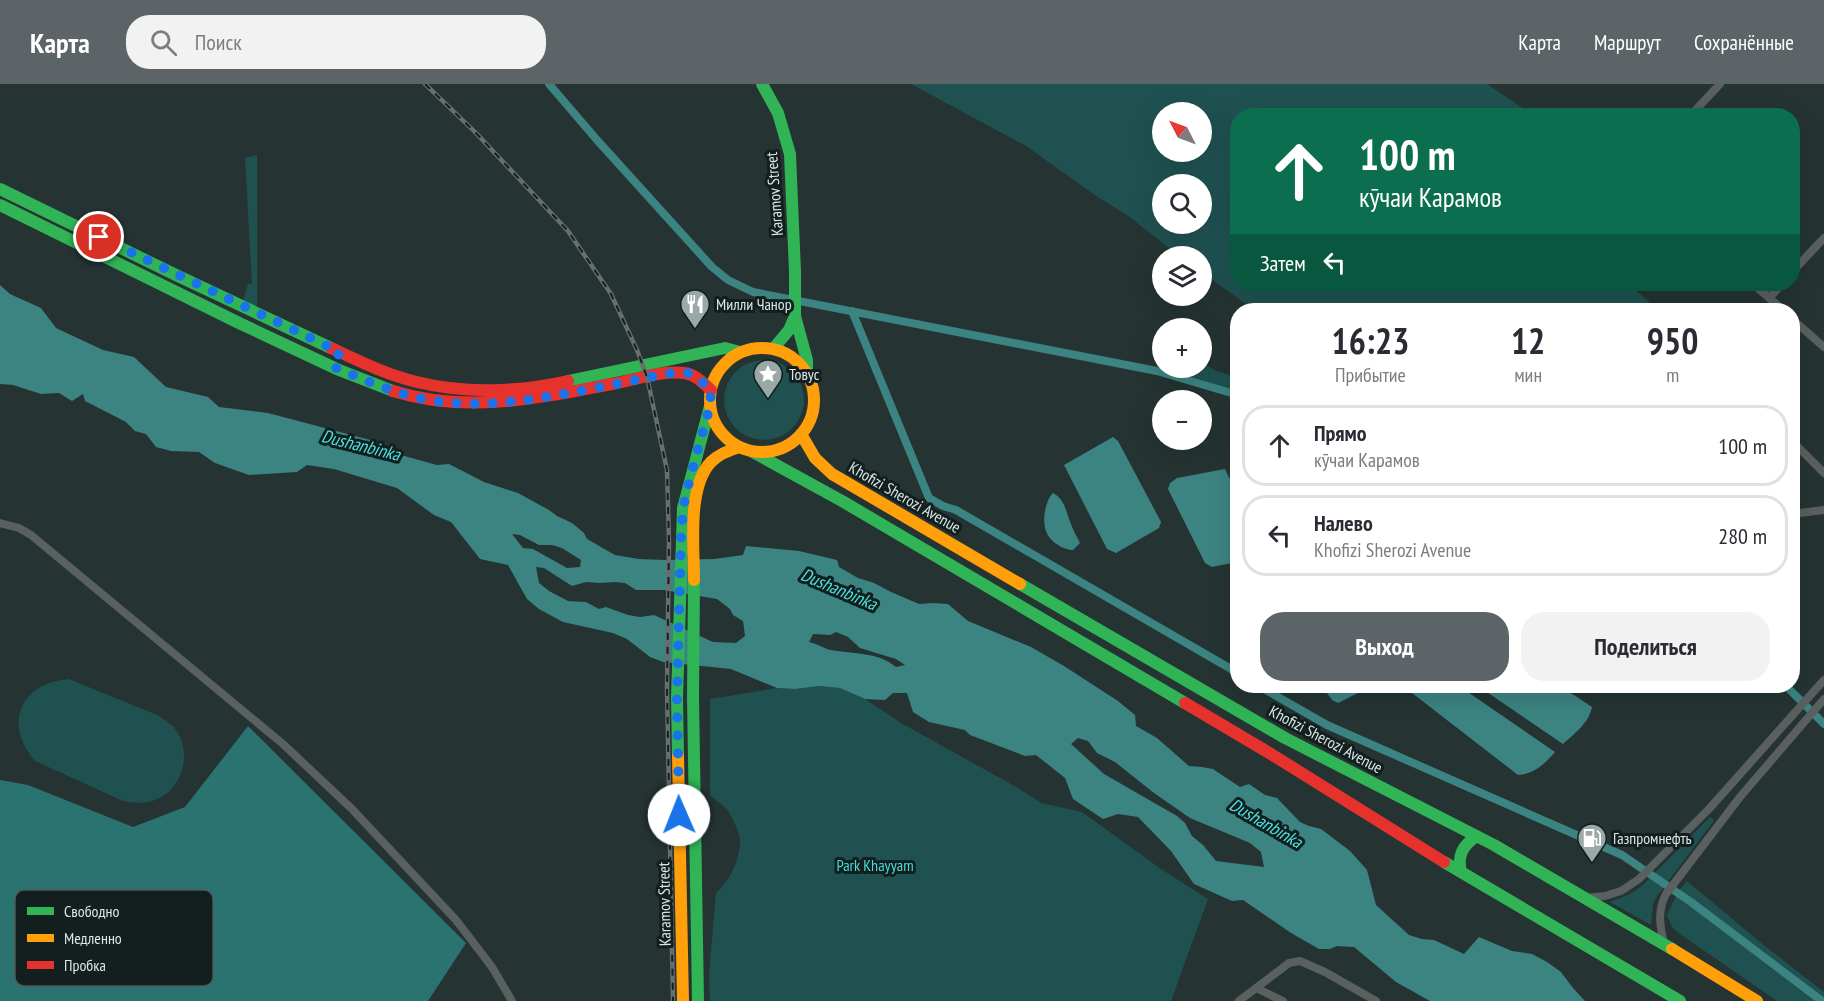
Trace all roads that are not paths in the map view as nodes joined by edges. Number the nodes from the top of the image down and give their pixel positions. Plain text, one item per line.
1 (762, 84) edge
2 (1720, 84) edge
3 (1698, 108) edge
4 (0, 189) edge
5 (0, 205) edge
6 (1824, 238) edge
7 (1800, 264) edge
8 (1761, 291) edge
9 (1776, 291) edge
10 (1769, 298) junction
11 (1775, 303) edge
12 (795, 316) junction
13 (1800, 326) edge
14 (1824, 347) edge
15 (773, 349) junction
16 (340, 352) junction
17 (740, 352) junction
18 (332, 366) junction
19 (807, 372) junction
20 (711, 390) junction
21 (710, 406) junction
22 (801, 434) junction
23 (746, 449) junction
24 (1800, 449) edge
25 (1824, 473) edge
26 (1824, 510) edge
27 (1800, 513) edge
28 (0, 523) edge
29 (1824, 680) edge
30 (1824, 699) edge
31 (1709, 810) junction
32 (1722, 821) junction
33 (1477, 836) junction
34 (1461, 872) junction
35 (1585, 898) junction
36 (1664, 944) junction
37 (1256, 988) junction
38 (1755, 1000) edge
39 (512, 1001) edge
40 (683, 1001) edge
41 (698, 1001) edge
42 (1239, 1001) edge
43 (1282, 1001) edge
44 (1376, 1001) edge
45 (1680, 1001) edge

1 - 12 main road, Karamov Street
2 - 3 street
4 - 16 main road
5 - 18 main road
6 - 7 street
8 - 10 street
9 - 10 street
10 - 11 street
12 - 15 main road
12 - 19 main road, Karamov Street
13 - 14 street
15 - 17 main road
15 - 19 main road
16 - 17 main road
16 - 18 main road
17 - 20 main road
18 - 20 main road
19 - 22 main road
20 - 21 main road
21 - 23 main road
21 - 40 main road, Karamov Street
22 - 23 main road
22 - 33 main road, Khofizi Sherozi Avenue
23 - 34 main road
23 - 41 main road, Karamov Street
24 - 25 street
26 - 27 street
28 - 39 street
29 - 31 street
30 - 32 street
31 - 32 street
31 - 35 street
32 - 36 street
33 - 34 main road
33 - 35 main road, Khofizi Sherozi Avenue
34 - 45 main road
35 - 36 main road, Khofizi Sherozi Avenue
36 - 38 main road, Khofizi Sherozi Avenue
37 - 42 street
37 - 43 street
37 - 44 street

